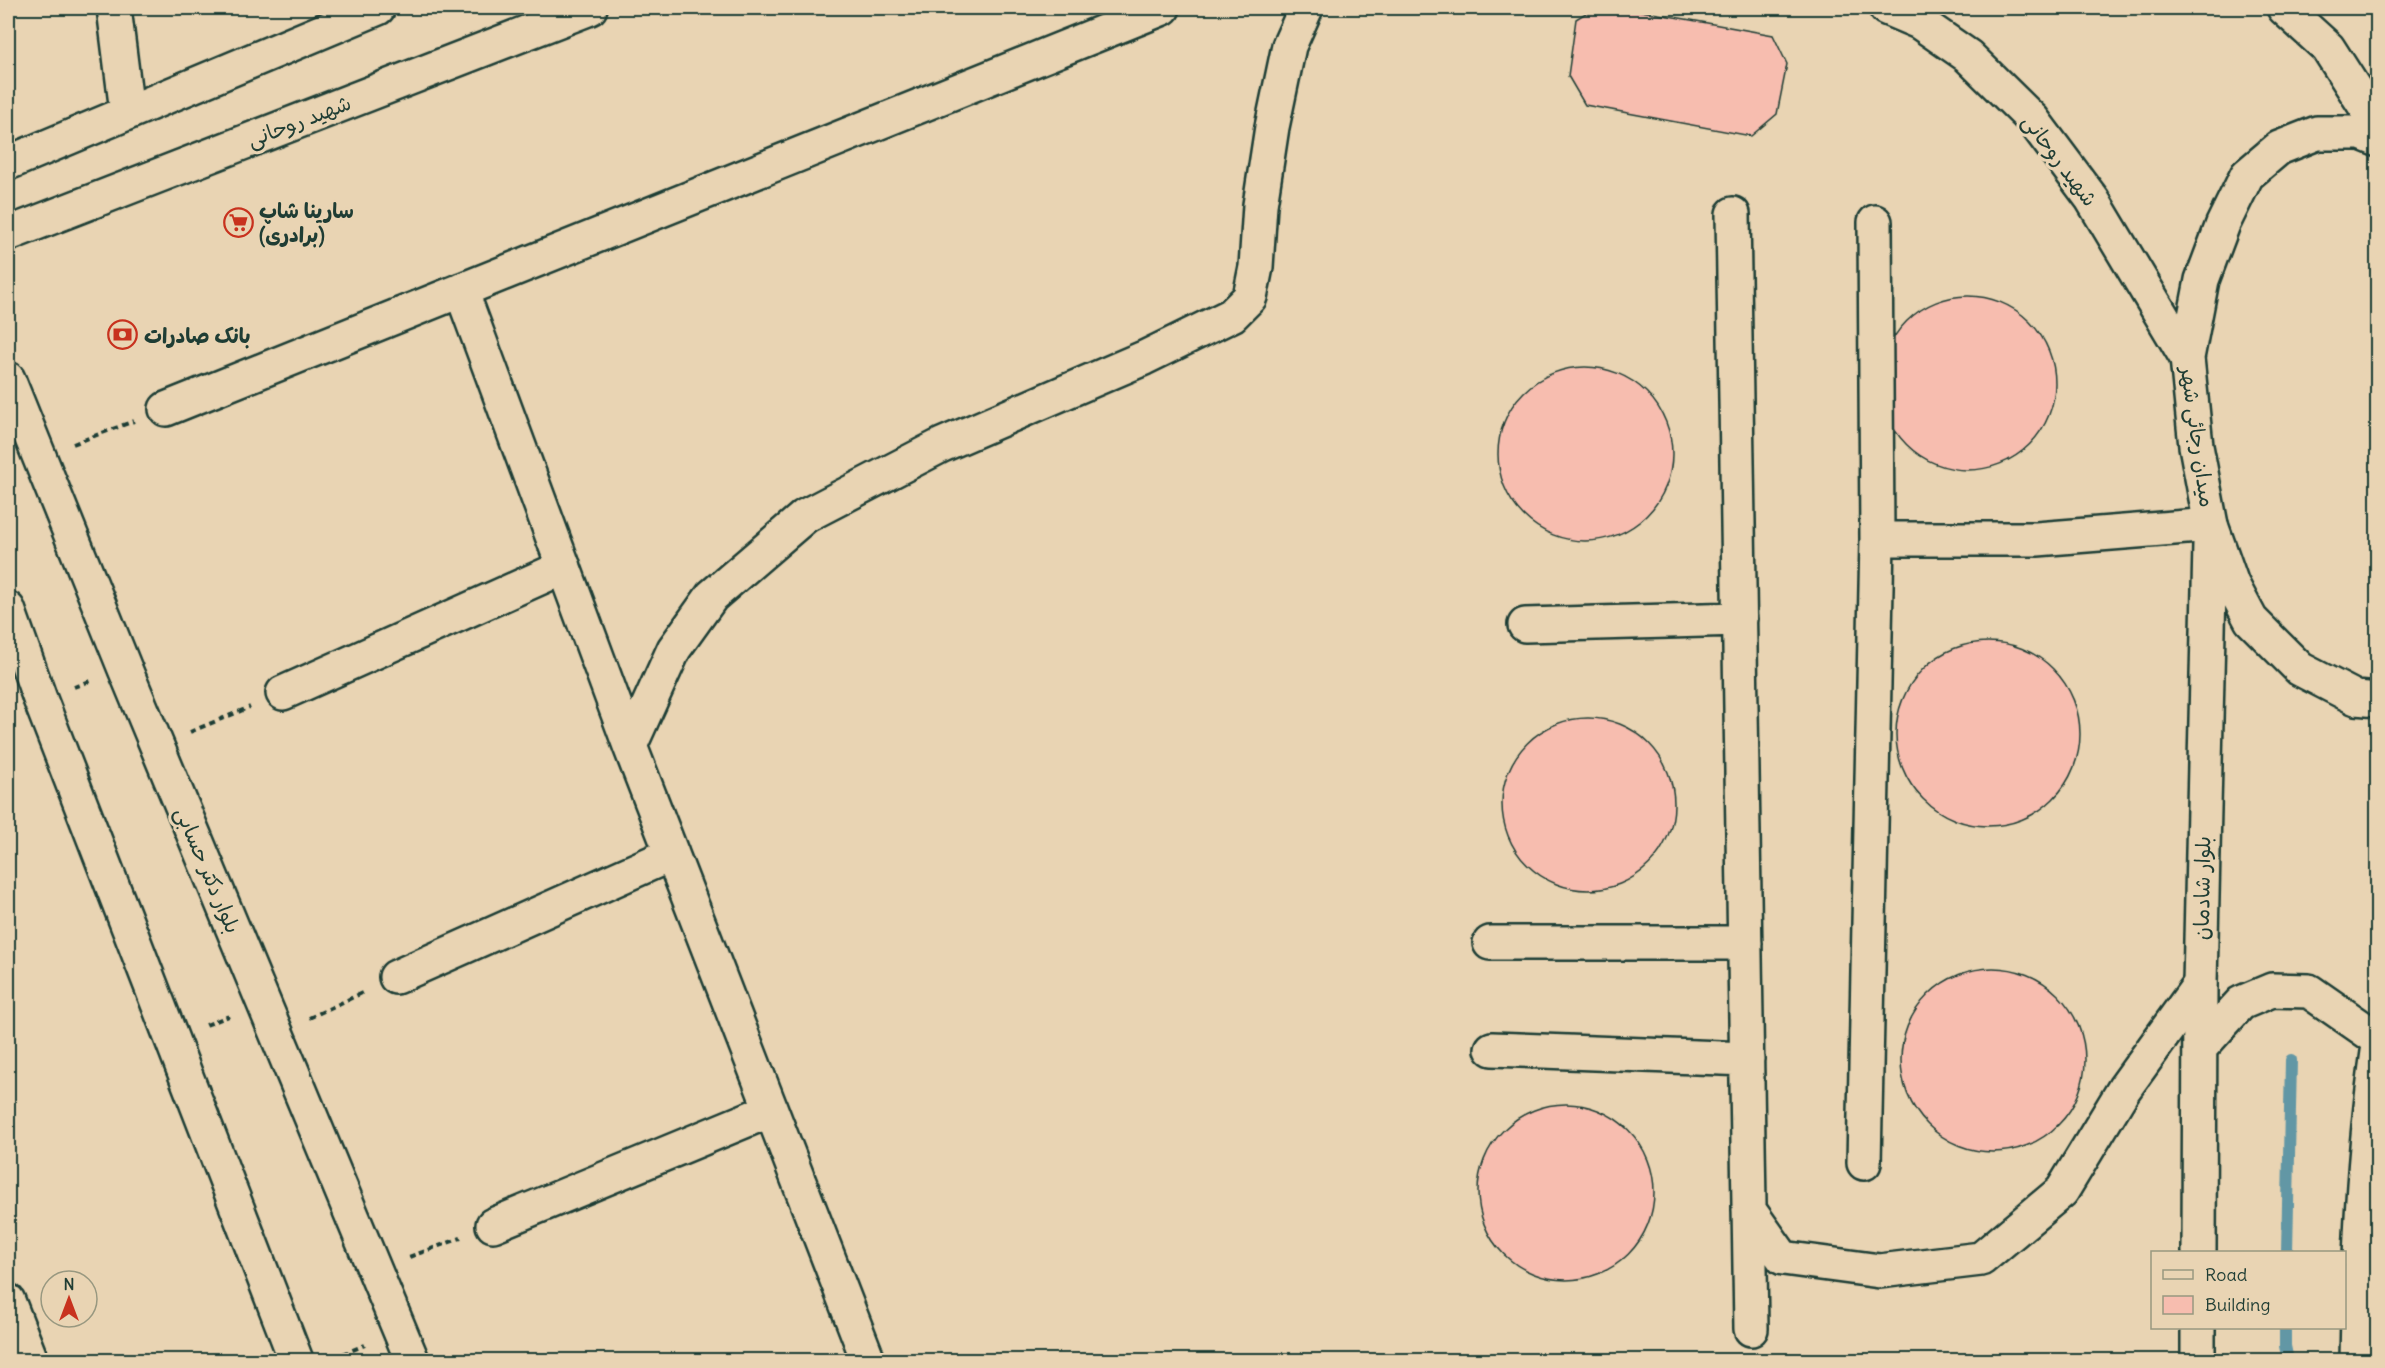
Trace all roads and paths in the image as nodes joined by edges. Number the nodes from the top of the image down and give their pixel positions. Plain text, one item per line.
1 (114, 8) edge
2 (378, 8) edge
3 (590, 8) edge
4 (1163, 8) edge
5 (1306, 8) edge
6 (1886, 8) edge
7 (2284, 8) edge
8 (127, 112) junction
9 (2378, 126) edge
10 (2378, 140) edge
11 (8, 163) edge
12 (1733, 214) dead end
13 (1875, 222) dead end
14 (8, 234) edge
15 (461, 290) junction
16 (2187, 358) junction
17 (8, 379) edge
18 (166, 409) joint
19 (39, 457) junction
20 (2211, 525) junction
21 (1877, 539) junction
22 (564, 567) junction
23 (8, 609) edge
24 (1740, 619) junction
25 (1525, 625) dead end
26 (125, 669) junction
27 (283, 693) joint
28 (40, 699) junction
29 (2378, 700) edge
30 (157, 746) junction
31 (630, 746) junction
32 (672, 854) junction
33 (1490, 943) dead end
34 (1745, 943) junction
35 (396, 977) joint
36 (2200, 984) junction
37 (263, 1002) junction
38 (276, 1033) junction
39 (172, 1039) junction
40 (2378, 1039) edge
41 (2201, 1047) junction
42 (1492, 1049) dead end
43 (2378, 1052) edge
44 (1747, 1059) junction
45 (771, 1110) junction
46 (1864, 1163) dead end
47 (1749, 1210) junction
48 (493, 1225) joint
49 (2199, 1251) edge
50 (374, 1271) junction
51 (11, 1318) edge
52 (1751, 1329) dead end
53 (2198, 1329) edge
54 (32, 1360) edge
55 (296, 1360) edge
56 (412, 1360) edge
57 (868, 1360) edge
58 (2198, 1360) edge
59 (2356, 1360) edge

1 - 8 street
2 - 8 street
3 - 14 street, شهید روحانی
4 - 15 street
5 - 31 street
6 - 16 street, شهید روحانی
7 - 9 street
8 - 11 street
10 - 16 street, میدان رجائی شهر
12 - 24 street
13 - 21 street
15 - 18 street
15 - 22 street
16 - 20 street, میدان رجائی شهر
17 - 19 street, بلوار دکتر حسابی
18 - 19 path
19 - 26 street, بلوار دکتر حسابی
20 - 21 street
20 - 29 street, میدان رجائی شهر
20 - 36 street, بلوار شادمان
21 - 46 street
22 - 27 street
22 - 31 street
23 - 28 street
24 - 25 street
24 - 34 street
26 - 28 path
26 - 30 street, بلوار دکتر حسابی
27 - 30 path
28 - 39 street
30 - 37 street, بلوار دکتر حسابی
31 - 32 street
32 - 35 street
32 - 45 street
33 - 34 street
34 - 44 street
35 - 38 path
36 - 41 street, بلوار شادمان
36 - 47 street
37 - 38 street, بلوار دکتر حسابی
37 - 39 path
38 - 50 street, بلوار دکتر حسابی
39 - 55 street
40 - 41 street
41 - 49 street, بلوار شادمان
42 - 44 street
43 - 59 street
44 - 47 street
45 - 48 street
45 - 57 street
47 - 52 street
48 - 50 path
50 - 56 street, بلوار دکتر حسابی
51 - 54 street
53 - 58 street

